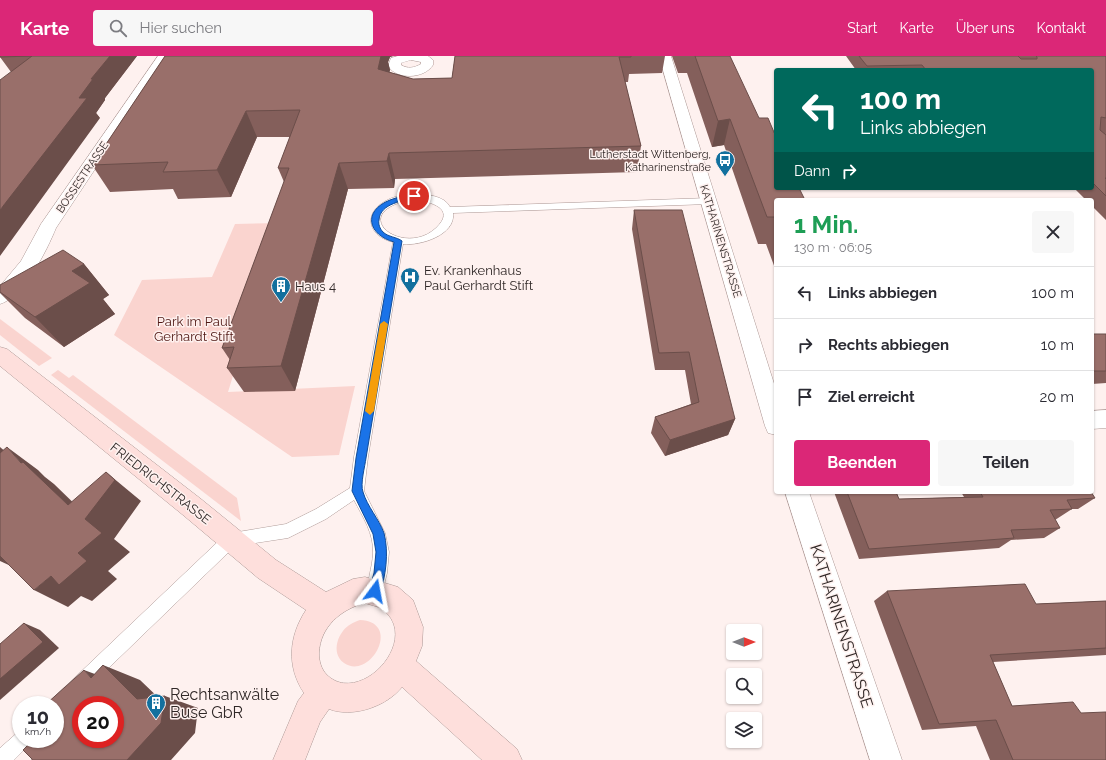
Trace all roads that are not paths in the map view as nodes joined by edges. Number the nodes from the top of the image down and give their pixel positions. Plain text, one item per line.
1 (164, 56) edge
2 (665, 56) edge
3 (709, 201) junction
4 (448, 210) junction
5 (398, 241) junction
6 (0, 297) edge
7 (0, 355) edge
8 (774, 419) edge
9 (1106, 419) edge
10 (1094, 420) edge
11 (357, 491) junction
12 (798, 494) edge
13 (231, 538) junction
14 (375, 591) junction
15 (326, 607) junction
16 (400, 666) junction
17 (323, 691) junction
18 (64, 699) edge
19 (14, 748) edge
20 (1, 760) edge
21 (289, 760) edge
22 (506, 760) edge
23 (886, 760) edge

1 - 6 street, BOSSESTRASSE
2 - 3 street, KATHARINENSTRASSE
3 - 4 lane
3 - 8 street, KATHARINENSTRASSE
4 - 5 lane
4 - 5 lane
5 - 11 lane
7 - 13 street, FRIEDRICHSTRASSE
9 - 10 street
11 - 13 lane
11 - 14 lane
12 - 23 street, KATHARINENSTRASSE
13 - 15 street, FRIEDRICHSTRASSE
13 - 18 lane
14 - 15 street
14 - 16 street
15 - 17 street
16 - 17 street
16 - 22 street
17 - 21 street
19 - 20 lane

